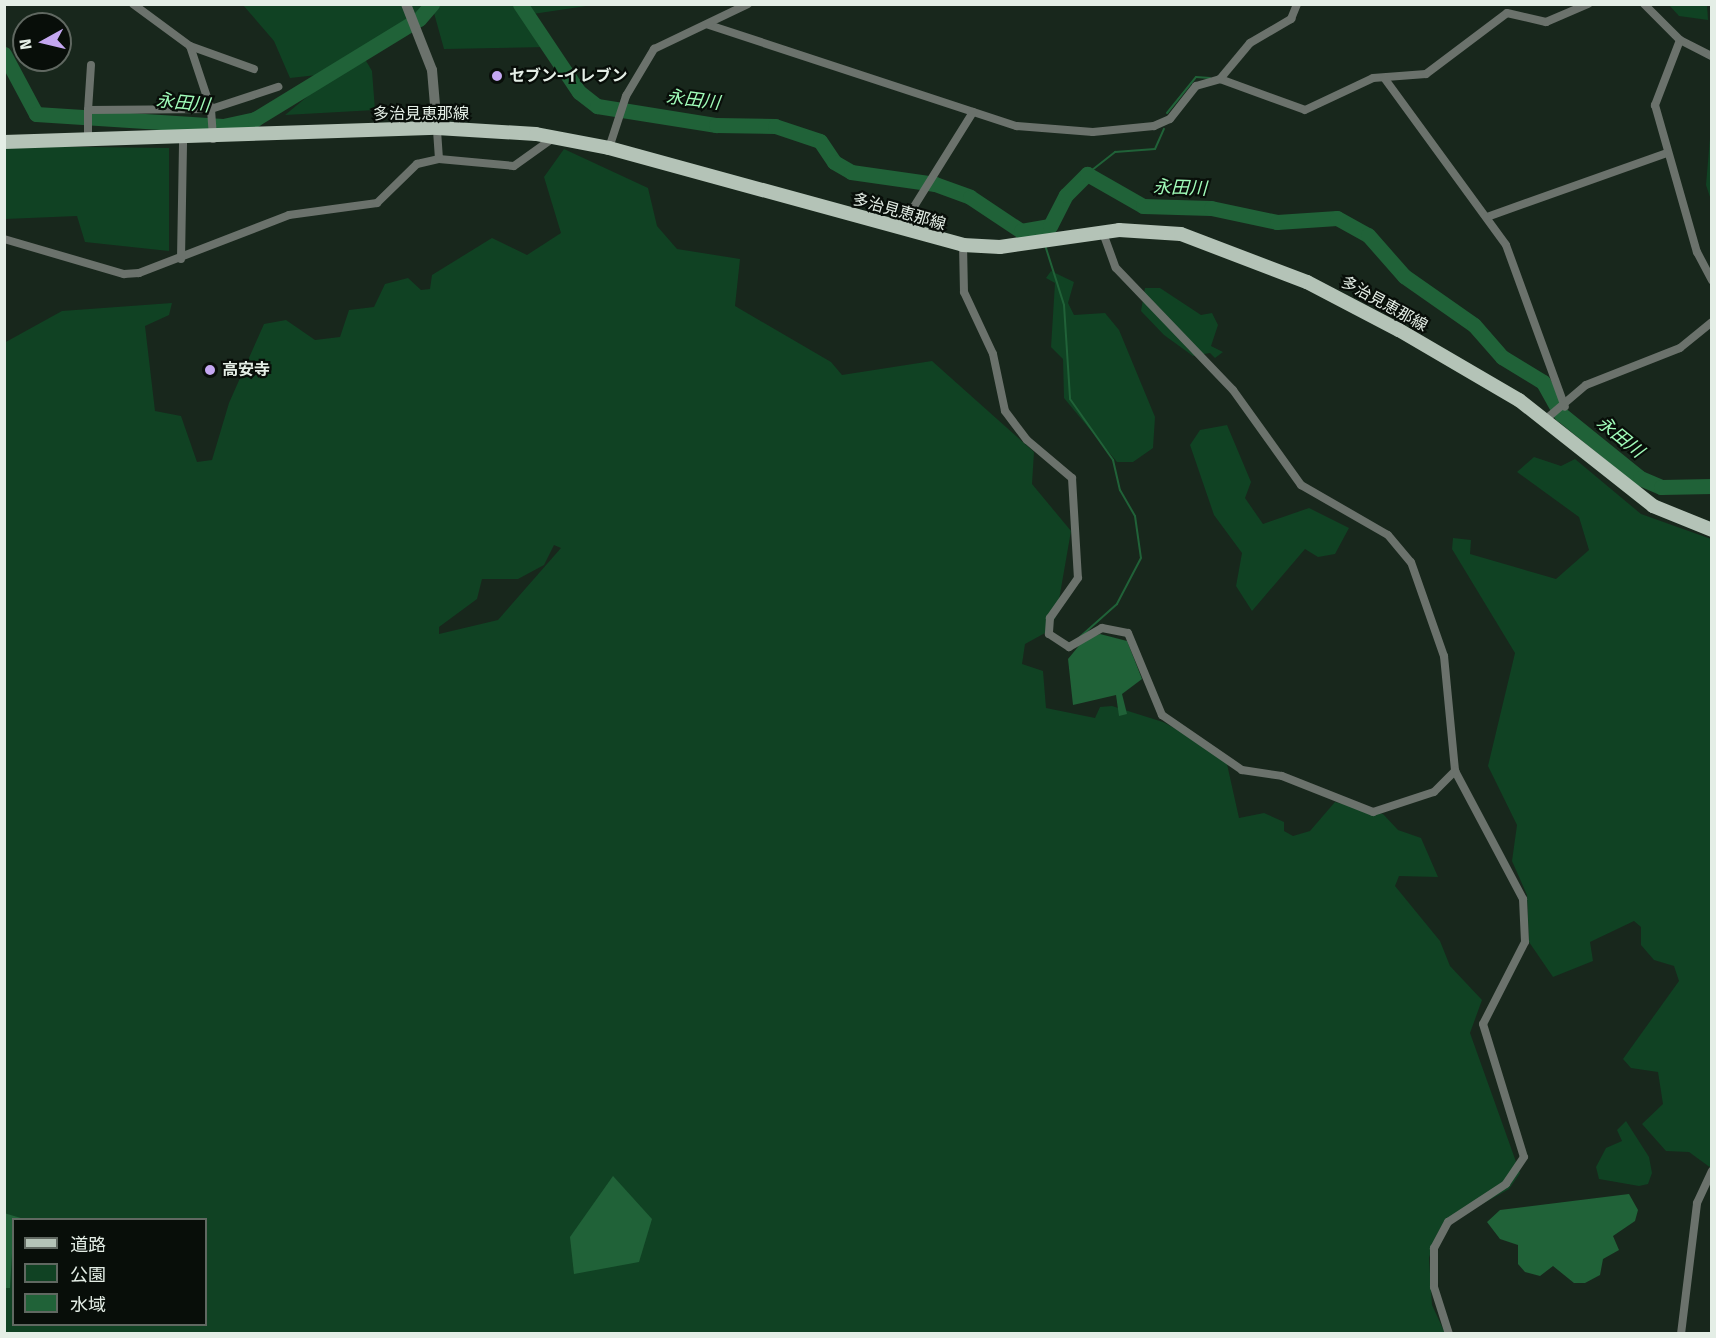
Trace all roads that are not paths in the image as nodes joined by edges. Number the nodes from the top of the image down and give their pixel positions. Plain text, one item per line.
1 (133, 4) edge
2 (748, 4) edge
3 (1297, 4) edge
4 (1588, 4) edge
5 (1644, 4) edge
6 (1506, 9) edge
7 (407, 10) edge
8 (709, 25) junction
9 (1680, 40) junction
10 (190, 46) junction
11 (1712, 56) edge
12 (91, 65) dead end
13 (254, 69) dead end
14 (1220, 79) junction
15 (1385, 79) junction
16 (278, 87) dead end
17 (88, 112) junction
18 (211, 112) junction
19 (973, 112) junction
20 (437, 128) junction
21 (556, 135) junction
22 (212, 136) junction
23 (88, 138) junction
24 (183, 140) junction
25 (4, 142) edge
26 (609, 148) junction
27 (1668, 153) junction
28 (439, 159) junction
29 (1487, 217) junction
30 (900, 229) junction
31 (1103, 232) junction
32 (4, 239) edge
33 (963, 245) junction
34 (181, 259) junction
35 (1712, 280) edge
36 (1712, 322) edge
37 (1565, 407) junction
38 (1546, 419) junction
39 (1712, 530) edge
40 (1455, 771) junction
41 (1712, 1171) edge
42 (1449, 1334) edge
43 (1681, 1334) edge

1 - 10 street
2 - 8 street
3 - 14 street
4 - 6 street
5 - 9 street
6 - 15 street
7 - 20 street
8 - 19 street
8 - 26 street
9 - 11 street
9 - 27 street
10 - 13 street
10 - 18 street
12 - 17 street
14 - 15 street
14 - 19 street
15 - 29 street
16 - 18 street
17 - 18 street
17 - 23 street
18 - 22 street
19 - 30 street
20 - 21 main road, 多治見恵那線
20 - 22 main road, 多治見恵那線
20 - 28 street
21 - 26 main road, 多治見恵那線
21 - 28 street
22 - 24 main road, 多治見恵那線
23 - 24 main road, 多治見恵那線
23 - 25 main road, 多治見恵那線
24 - 34 street
26 - 30 main road, 多治見恵那線
27 - 29 street
27 - 35 street
28 - 34 street
29 - 37 street
30 - 33 main road, 多治見恵那線
31 - 33 main road, 多治見恵那線
31 - 38 main road, 多治見恵那線
31 - 40 street
32 - 34 street
33 - 40 street
36 - 37 street
37 - 38 street
38 - 39 main road, 多治見恵那線
40 - 42 street
41 - 43 street

